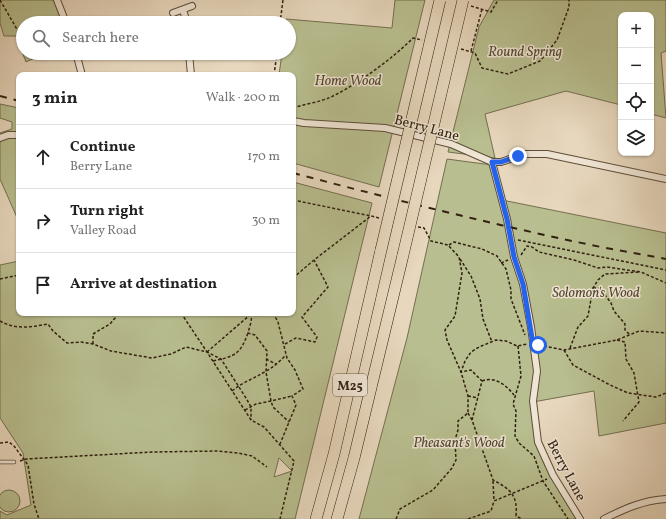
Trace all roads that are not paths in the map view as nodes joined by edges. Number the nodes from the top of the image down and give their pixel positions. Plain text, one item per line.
1 (57, 0) edge
2 (440, 0) edge
3 (465, 3) edge
4 (192, 6) dead end
5 (183, 10) junction
6 (173, 13) dead end
7 (63, 16) edge
8 (185, 16) edge
9 (78, 60) edge
10 (190, 60) edge
11 (81, 72) edge
12 (191, 72) edge
13 (296, 122) edge
14 (16, 135) edge
15 (0, 138) edge
16 (492, 162) junction
17 (666, 179) edge
18 (0, 462) edge
19 (14, 462) road end
20 (666, 499) edge
21 (316, 519) edge
22 (337, 519) edge
23 (580, 519) edge
24 (604, 519) edge

1 - 7 street
2 - 21 highway, M25, bridge
3 - 22 highway, M25, bridge
4 - 5 street
5 - 6 street
5 - 8 street
9 - 11 street
10 - 12 street
13 - 16 street, Berry Lane
14 - 15 street
16 - 17 street
16 - 23 street, Berry Lane
18 - 19 lane
20 - 24 street

